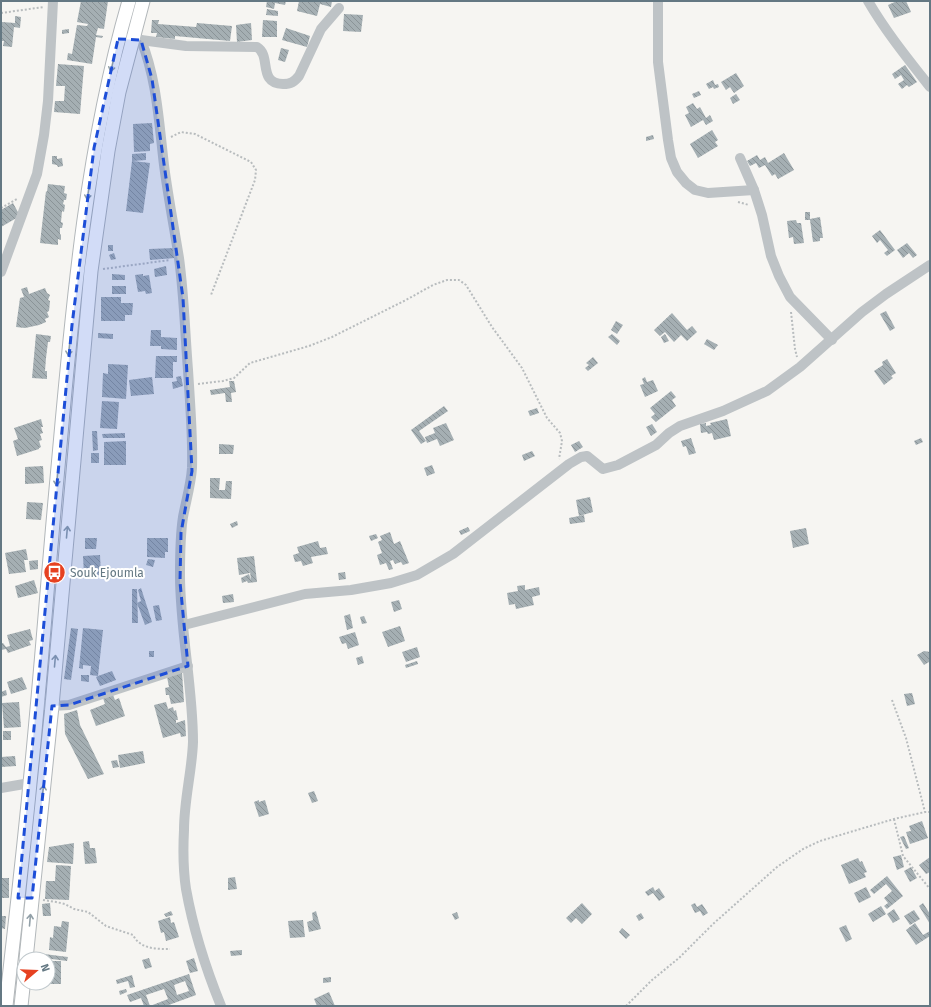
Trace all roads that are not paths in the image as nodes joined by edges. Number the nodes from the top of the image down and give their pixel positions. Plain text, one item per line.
1 (129, 1) edge
2 (143, 1) edge
3 (658, 1) edge
4 (868, 1) edge
5 (53, 3) edge
6 (339, 8) dead end
7 (118, 39) junction
8 (137, 40) junction
9 (930, 87) edge
10 (740, 158) dead end
11 (754, 190) junction
12 (930, 265) edge
13 (1, 272) edge
14 (72, 325) junction
15 (86, 326) junction
16 (832, 340) junction
17 (184, 625) junction
18 (188, 666) junction
19 (37, 704) junction
20 (52, 706) junction
21 (30, 783) junction
22 (1, 788) edge
23 (18, 898) junction
24 (32, 898) junction
25 (27, 951) edge
26 (23, 991) edge
27 (6, 1006) edge
28 (21, 1006) edge
29 (222, 1006) edge

1 - 7 main road
2 - 8 main road
3 - 11 street
4 - 9 street
5 - 13 street
6 - 8 street
7 - 8 street
7 -> 14 main road
8 - 15 main road
8 - 17 street
10 - 11 street
11 - 16 street
12 - 16 street
14 - 15 main road
14 -> 19 main road
20 -> 15 main road
16 - 17 street
17 - 18 street
18 - 20 street
18 - 29 street
19 - 20 street
19 - 21 main road
24 -> 20 main road
21 - 22 street
21 - 23 main road
23 - 24 main road
23 - 27 main road
25 -> 24 main road
26 - 28 main road

